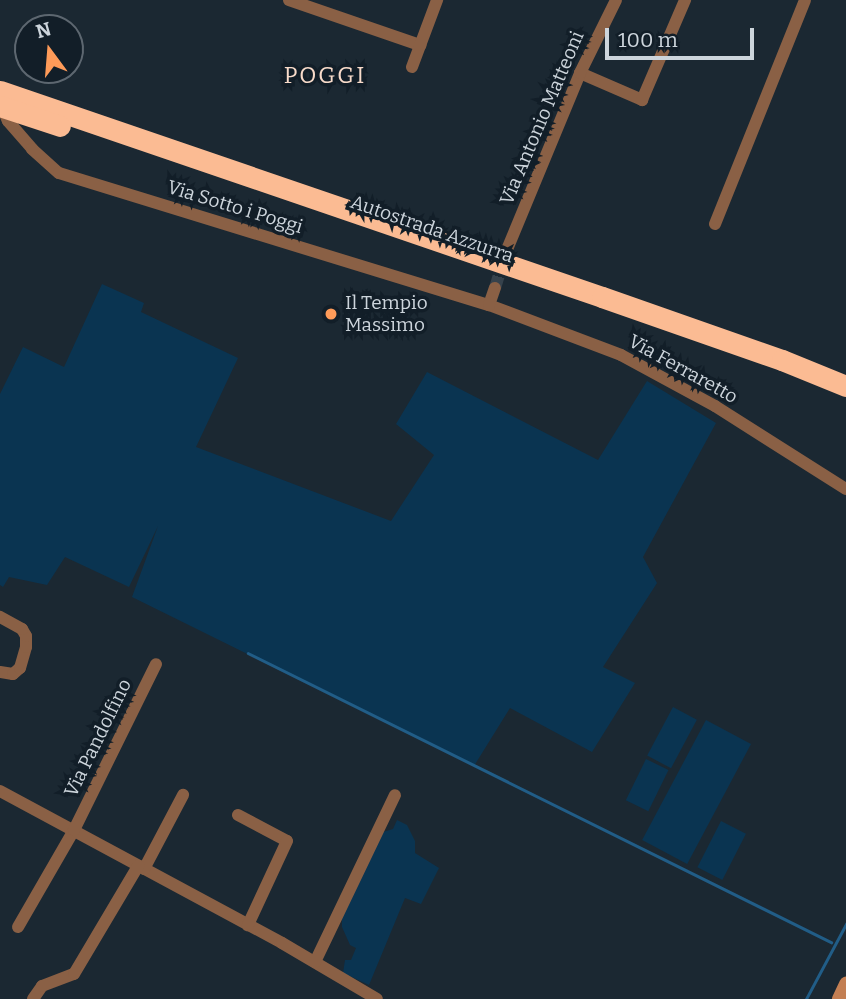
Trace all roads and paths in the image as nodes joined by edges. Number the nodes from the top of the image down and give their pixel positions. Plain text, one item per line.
1 (289, 0) edge
2 (437, 0) edge
3 (616, 0) edge
4 (684, 0) edge
5 (805, 0) edge
6 (420, 45) junction
7 (412, 66) dead end
8 (580, 74) junction
9 (0, 91) edge
10 (0, 104) edge
11 (61, 119) junction
12 (715, 224) dead end
13 (506, 252) tunnel mouth
14 (495, 288) tunnel mouth
15 (489, 305) junction
16 (846, 386) edge
17 (846, 401) edge
18 (846, 489) edge
19 (0, 617) edge
20 (156, 664) dead end
21 (0, 672) edge
22 (0, 791) edge
23 (183, 795) dead end
24 (395, 795) dead end
25 (238, 815) dead end
26 (74, 830) junction
27 (141, 867) junction
28 (248, 925) junction
29 (18, 928) dead end
30 (315, 962) junction
31 (846, 984) edge
32 (33, 999) edge
33 (377, 999) edge
34 (839, 999) edge

1 - 6 street
2 - 6 street
3 - 8 street, Via Antonio Matteoni
4 - 8 street
5 - 12 street
6 - 7 street
8 - 13 street, Via Antonio Matteoni
9 - 11 highway, Autostrada Azzurra
10 - 11 highway, Autostrada Azzurra, bridge
10 - 15 street, Via Sotto i Poggi
11 - 16 highway, Autostrada Azzurra
11 - 17 highway, Autostrada Azzurra
14 - 15 street
15 - 18 street, Via Ferraretto
19 - 21 street
20 - 26 street, Via Pandolfino
22 - 26 street, Via Pandolfino
23 - 27 street
24 - 30 street
25 - 28 street
26 - 27 street, Via Pandolfino
26 - 29 street, Via Pandolfino
27 - 28 street, Via Pandolfino
27 - 32 street
28 - 30 street, Via Pandolfino
30 - 33 street, Via Pandolfino
31 - 34 main road

